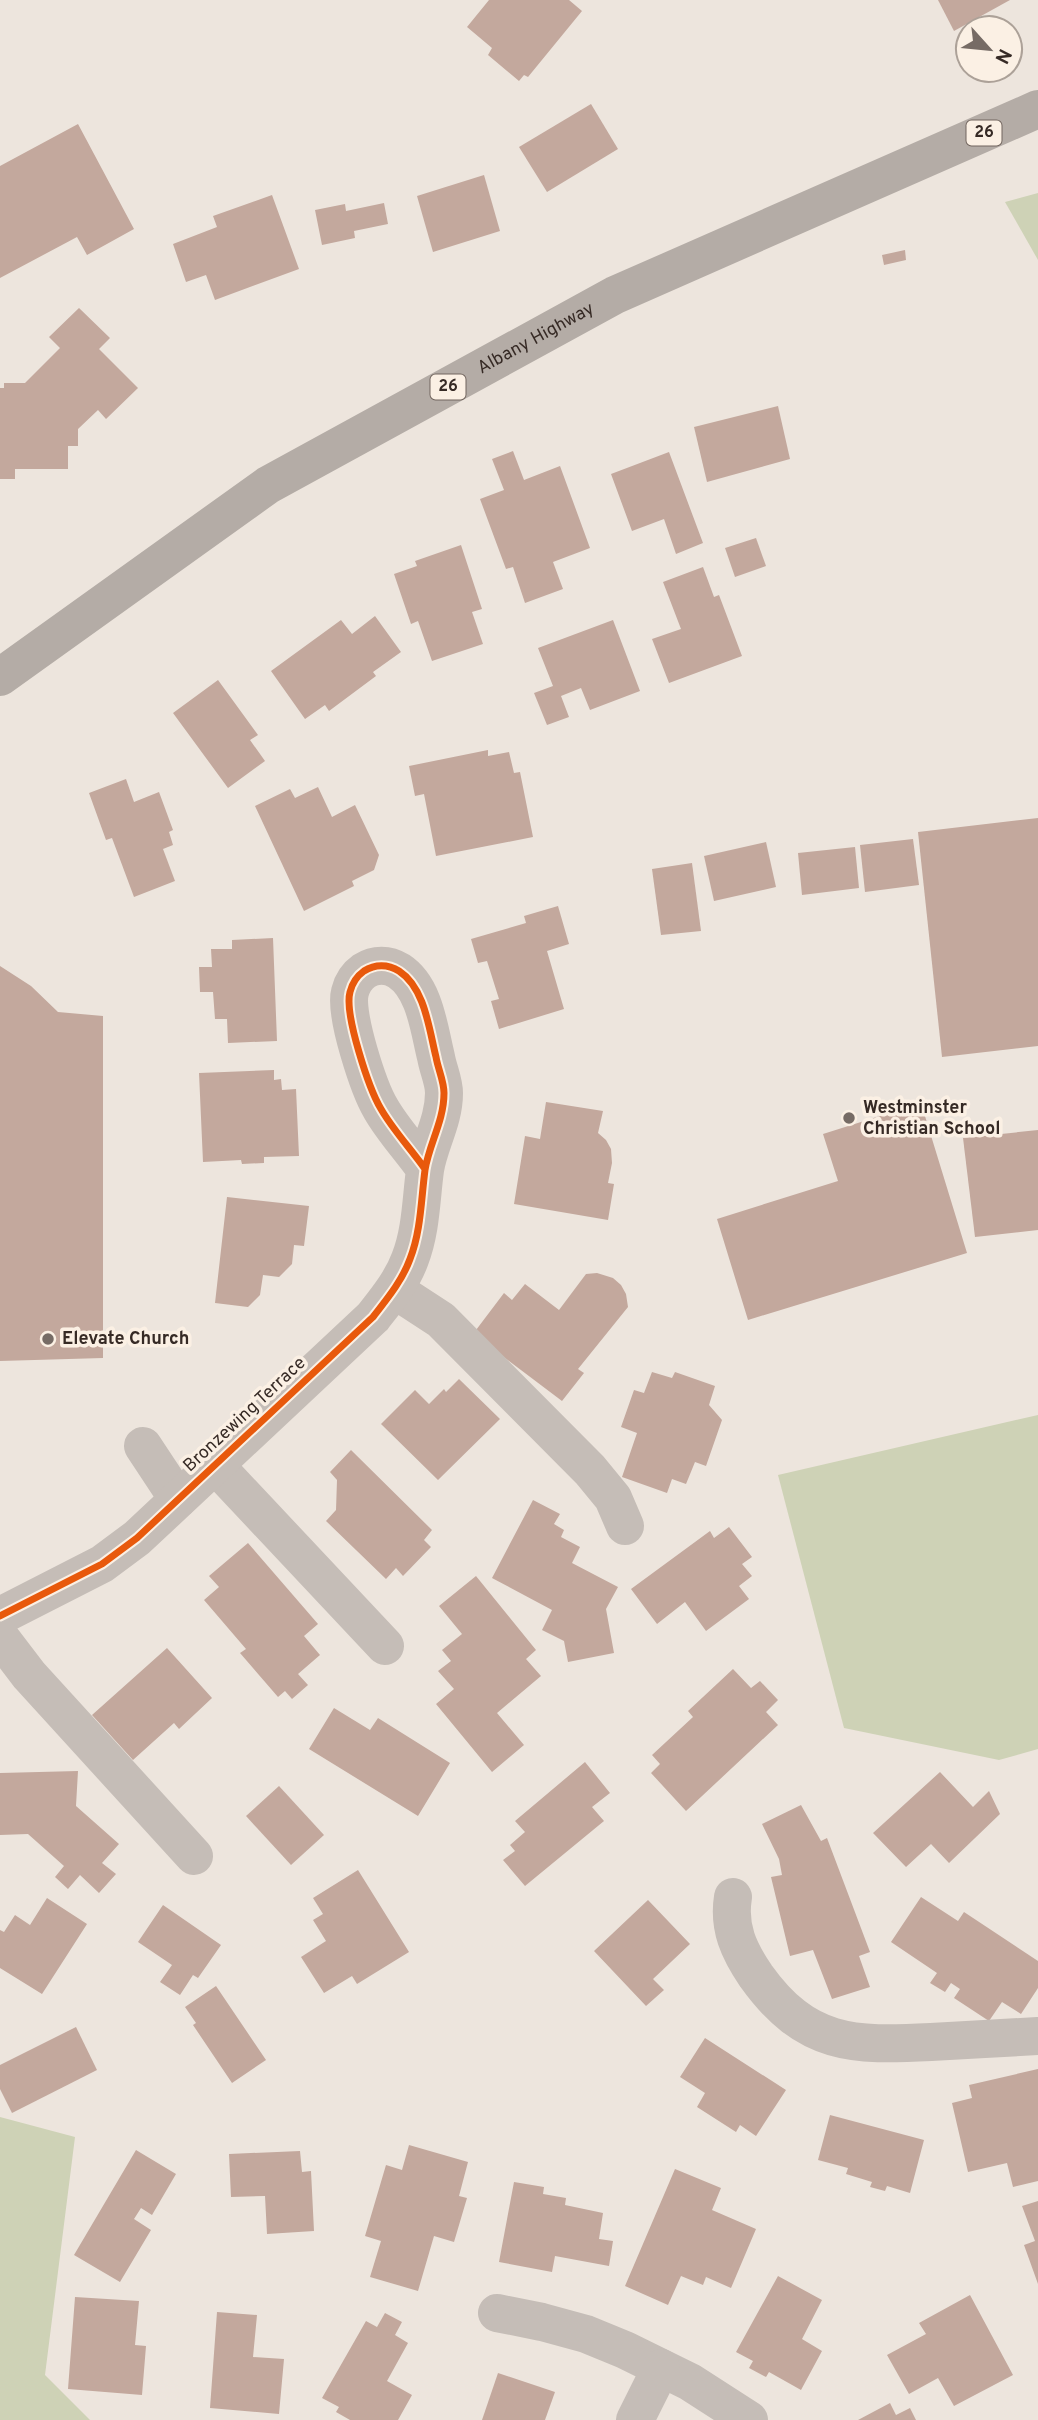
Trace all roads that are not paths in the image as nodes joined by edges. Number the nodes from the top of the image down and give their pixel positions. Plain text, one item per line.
1 (1038, 109) edge
2 (0, 677) edge
3 (425, 1169) dead end
4 (395, 1290) junction
5 (143, 1446) dead end
6 (215, 1465) junction
7 (178, 1499) junction
8 (625, 1526) dead end
9 (0, 1616) edge
10 (0, 1637) edge
11 (385, 1646) dead end
12 (194, 1856) dead end
13 (733, 1897) dead end
14 (1038, 2036) edge
15 (497, 2313) dead end
16 (661, 2368) junction
17 (635, 2420) edge
18 (749, 2420) edge

1 - 2 main road, Albany Highway / 26
3 - 4 street, Bronzewing Terrace
4 - 6 street, Bronzewing Terrace
4 - 8 street
5 - 7 street
6 - 7 street, Bronzewing Terrace
6 - 11 street
7 - 9 street, Bronzewing Terrace
10 - 12 street
13 - 14 street
15 - 16 street
16 - 17 street
16 - 18 street

